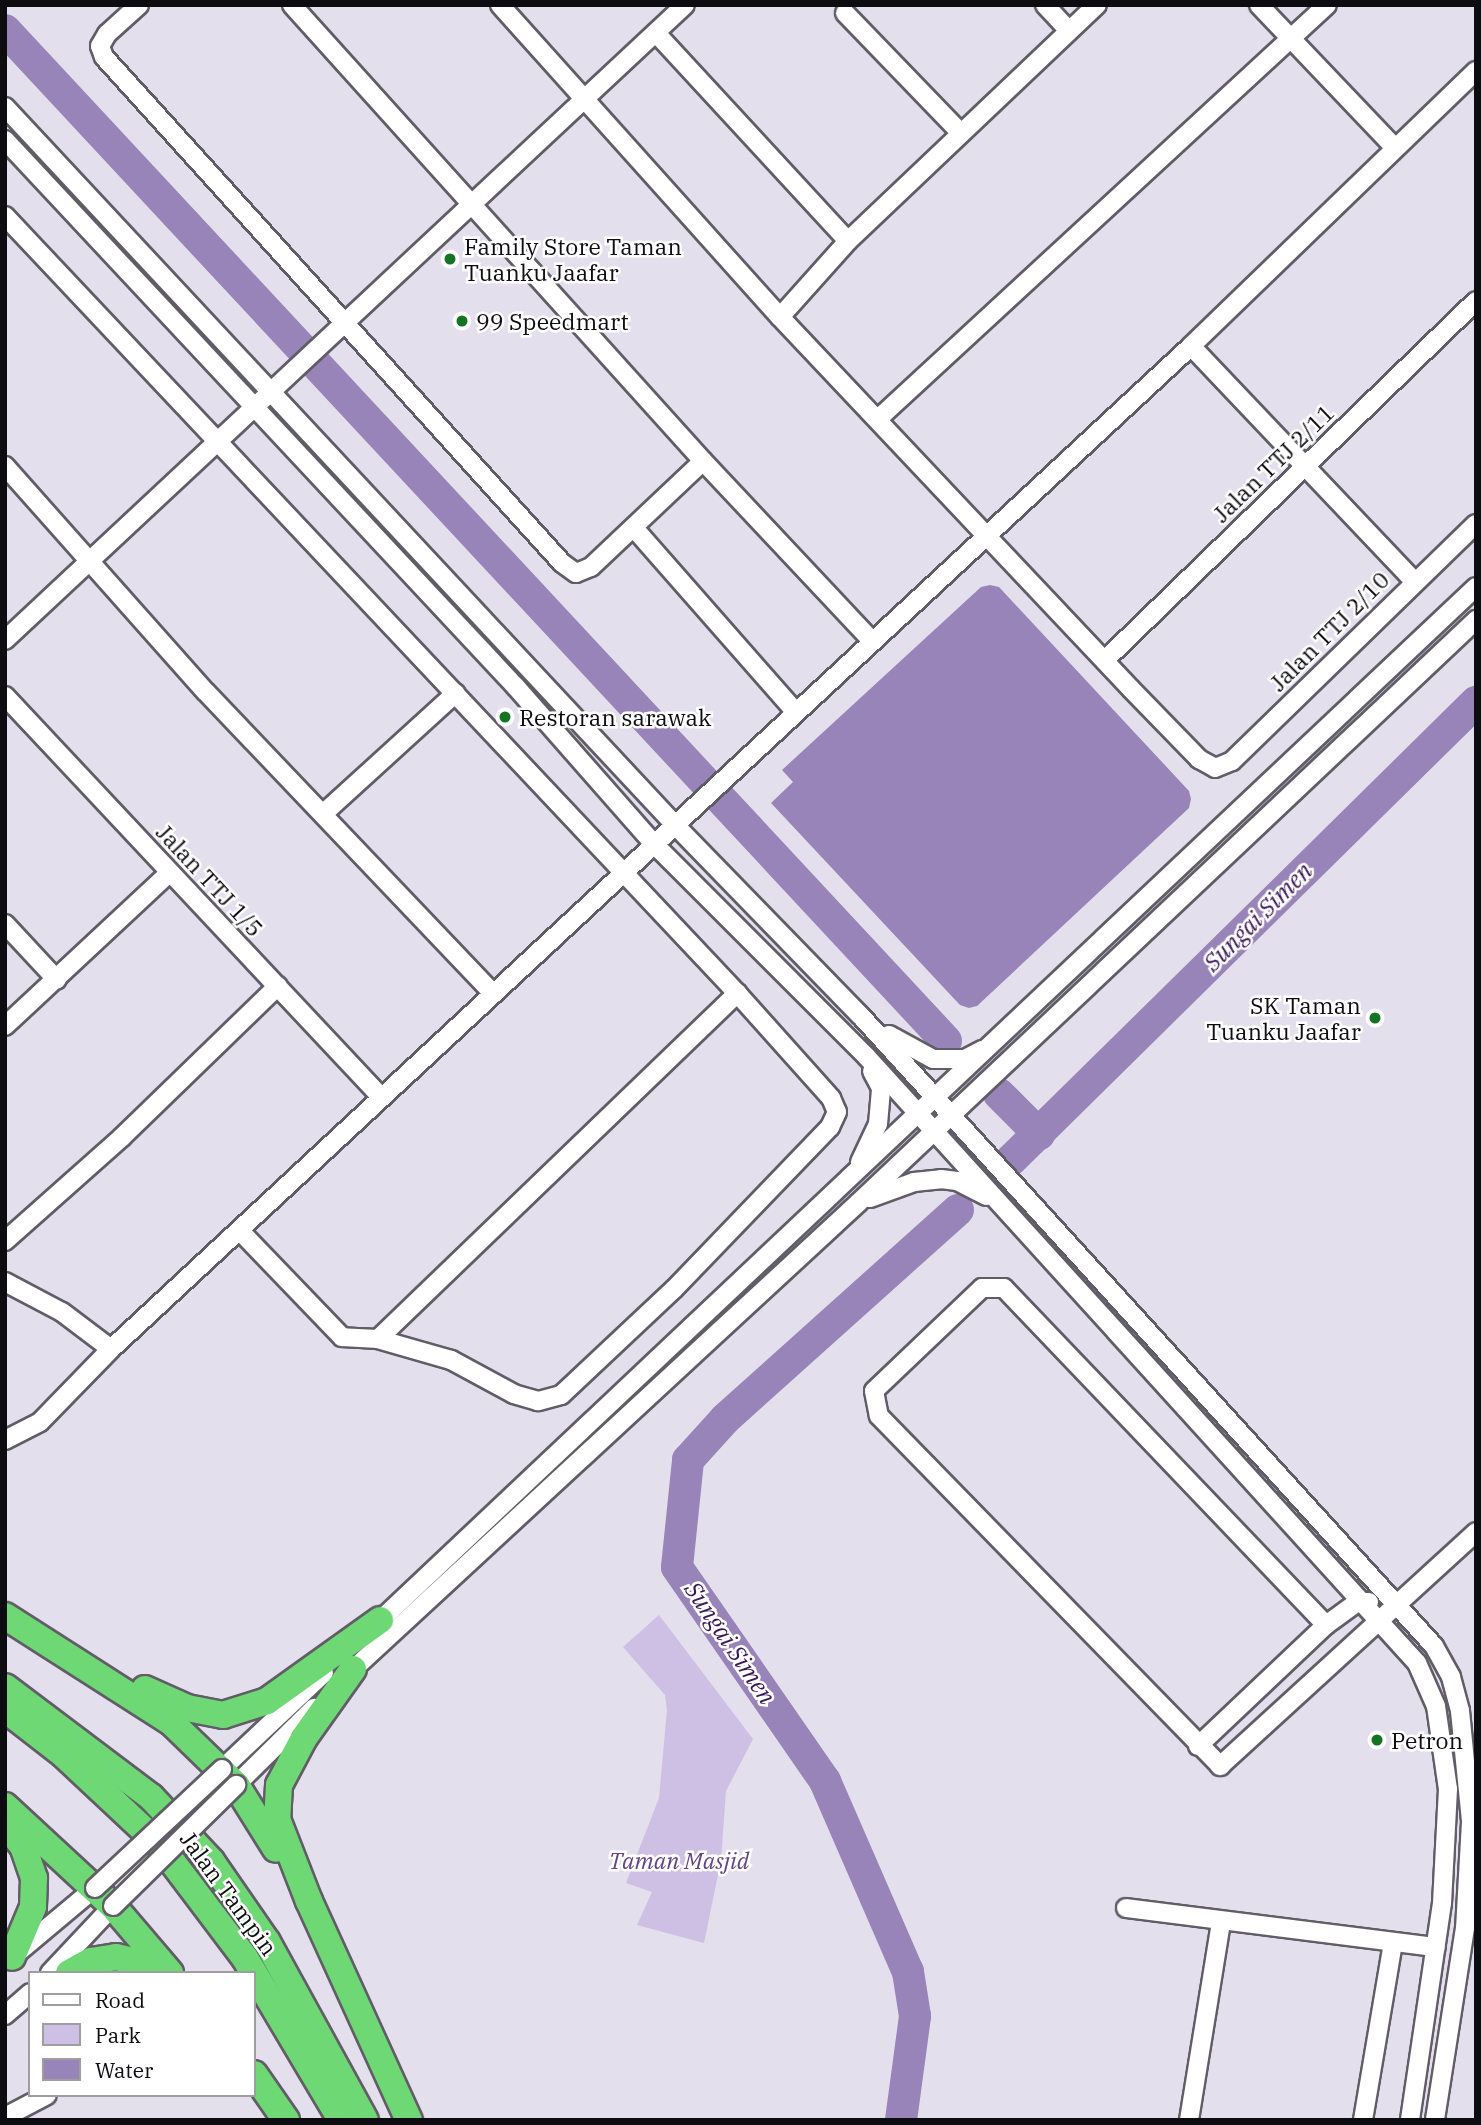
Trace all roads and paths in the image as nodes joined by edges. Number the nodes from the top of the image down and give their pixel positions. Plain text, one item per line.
1 (139, 5) edge
2 (292, 5) edge
3 (500, 5) edge
4 (685, 5) edge
5 (1045, 5) edge
6 (1097, 5) edge
7 (1259, 5) edge
8 (1327, 5) edge
9 (845, 13) dead end
10 (1069, 31) junction
11 (656, 33) junction
12 (1289, 39) junction
13 (1476, 71) edge
14 (584, 100) junction
15 (5, 107) edge
16 (960, 132) junction
17 (5, 140) edge
18 (1395, 148) junction
19 (472, 206) junction
20 (5, 216) edge
21 (848, 241) junction
22 (1476, 300) edge
23 (780, 317) junction
24 (339, 330) junction
25 (1191, 346) junction
26 (272, 392) junction
27 (256, 407) junction
28 (879, 418) junction
29 (220, 440) junction
30 (703, 461) junction
31 (5, 466) edge
32 (1304, 467) junction
33 (1476, 524) edge
34 (634, 528) junction
35 (985, 534) junction
36 (90, 561) junction
37 (1414, 581) junction
38 (1476, 587) edge
39 (1476, 620) edge
40 (870, 639) junction
41 (5, 640) edge
42 (1105, 660) junction
43 (456, 693) junction
44 (5, 696) edge
45 (795, 711) junction
46 (324, 813) junction
47 (674, 824) junction
48 (654, 844) junction
49 (169, 873) junction
50 (621, 873) junction
51 (5, 924) edge
52 (57, 980) junction
53 (278, 986) junction
54 (737, 993) junction
55 (494, 994) junction
56 (860, 1015) junction
57 (5, 1027) edge
58 (995, 1043) junction
59 (866, 1056) junction
60 (381, 1097) junction
61 (936, 1099) junction
62 (919, 1115) junction
63 (951, 1115) junction
64 (933, 1132) junction
65 (850, 1181) junction
66 (858, 1203) junction
67 (240, 1231) junction
68 (1029, 1237) junction
69 (5, 1241) edge
70 (5, 1282) edge
71 (378, 1339) junction
72 (111, 1349) junction
73 (595, 1419) junction
74 (608, 1433) junction
75 (5, 1440) edge
76 (1476, 1532) edge
77 (1359, 1602) junction
78 (1393, 1604) junction
79 (5, 1616) edge
80 (380, 1620) junction
81 (1377, 1622) junction
82 (1326, 1625) junction
83 (64, 1651) junction
84 (353, 1669) junction
85 (5, 1687) edge
86 (5, 1709) edge
87 (1198, 1746) junction
88 (229, 1777) junction
89 (5, 1806) edge
90 (5, 1824) edge
91 (104, 1897) junction
92 (309, 1901) junction
93 (1126, 1908) dead end
94 (1221, 1922) junction
95 (1439, 1923) junction
96 (1470, 1929) edge
97 (1393, 1943) junction
98 (1436, 1947) junction
99 (9, 1960) edge
100 (51, 1971) edge
101 (73, 1971) edge
102 (156, 1971) edge
103 (168, 1971) edge
104 (253, 1971) edge
105 (256, 1977) edge
106 (28, 1995) edge
107 (5, 2015) edge
108 (256, 2077) edge
109 (43, 2097) edge
110 (5, 2117) edge
111 (286, 2120) edge
112 (341, 2120) edge
113 (365, 2120) edge
114 (409, 2120) edge
115 (1189, 2120) edge
116 (1363, 2120) edge
117 (1410, 2120) edge
118 (1435, 2120) edge

1 - 24 street
2 - 19 street
3 - 14 street
4 - 11 street
5 - 10 street
6 - 10 street
7 - 12 street
8 - 12 street
9 - 16 street
10 - 16 street
11 - 14 street
11 - 21 street
12 - 18 street
12 - 28 street
13 - 18 street
14 - 19 street
14 - 23 street
15 - 26 street
16 - 21 street
17 - 27 street
18 - 25 street
19 - 24 street
19 - 30 street
20 - 29 street
21 - 23 street
22 - 32 street, Jalan TTJ 2/11
23 - 28 street
24 - 26 street
24 - 34 street
25 - 32 street
25 - 35 street
26 - 27 street
26 - 47 street
27 - 29 street
27 - 48 street
28 - 35 street
29 - 36 street
29 - 43 street
30 - 34 street
30 - 40 street
31 - 36 street
32 - 37 street
32 - 42 street, Jalan TTJ 2/11
33 - 37 street, Jalan TTJ 2/10
34 - 45 street
35 - 40 street
35 - 42 street
36 - 41 street
36 - 46 street
37 - 42 street, Jalan TTJ 2/10
38 - 58 street
39 - 63 street
40 - 45 street
43 - 46 street
43 - 50 street
44 - 49 street, Jalan TTJ 1/5
45 - 47 street
46 - 55 street
47 - 48 street
47 - 56 street
48 - 50 street
48 - 59 street
49 - 52 street
49 - 53 street, Jalan TTJ 1/5
50 - 54 street
50 - 55 street
51 - 52 street
52 - 57 street
53 - 60 street, Jalan TTJ 1/5
53 - 69 street
54 - 71 street
54 - 71 street
55 - 60 street
56 - 58 street
56 - 61 street
58 - 61 street
59 - 62 street
59 - 65 street
60 - 67 street
61 - 62 street
61 - 63 street
62 - 64 street
62 - 65 street
63 - 64 street
63 - 78 street
64 - 66 street
64 - 68 street
65 - 73 street
66 - 68 street
66 - 74 street
67 - 71 street
67 - 72 street
68 - 77 street
70 - 72 street
72 - 75 street
73 - 74 street
73 - 80 street
74 - 84 street
76 - 78 street
77 - 78 street
77 - 81 street
77 - 82 street
78 - 81 street
78 - 96 street
79 - 83 highway
80 - 83 highway
80 - 88 street
81 - 87 street
81 - 95 street
82 - 87 street
82 - 87 street
83 - 88 highway
84 - 88 street
84 - 92 highway
85 - 113 highway, Jalan Tampin
86 - 104 highway, Jalan Tampin
88 - 91 street, bridge
88 - 91 street, bridge
88 - 92 highway
89 - 91 highway
90 - 99 highway
91 - 99 street
91 - 100 street
91 - 103 highway
92 - 114 highway
93 - 94 street
94 - 97 street
94 - 115 street
95 - 96 street
95 - 98 street
96 - 118 street
97 - 98 street
97 - 116 street
98 - 117 street
101 - 102 highway
105 - 112 highway, Jalan Tampin
106 - 107 street
108 - 111 highway
109 - 110 street

